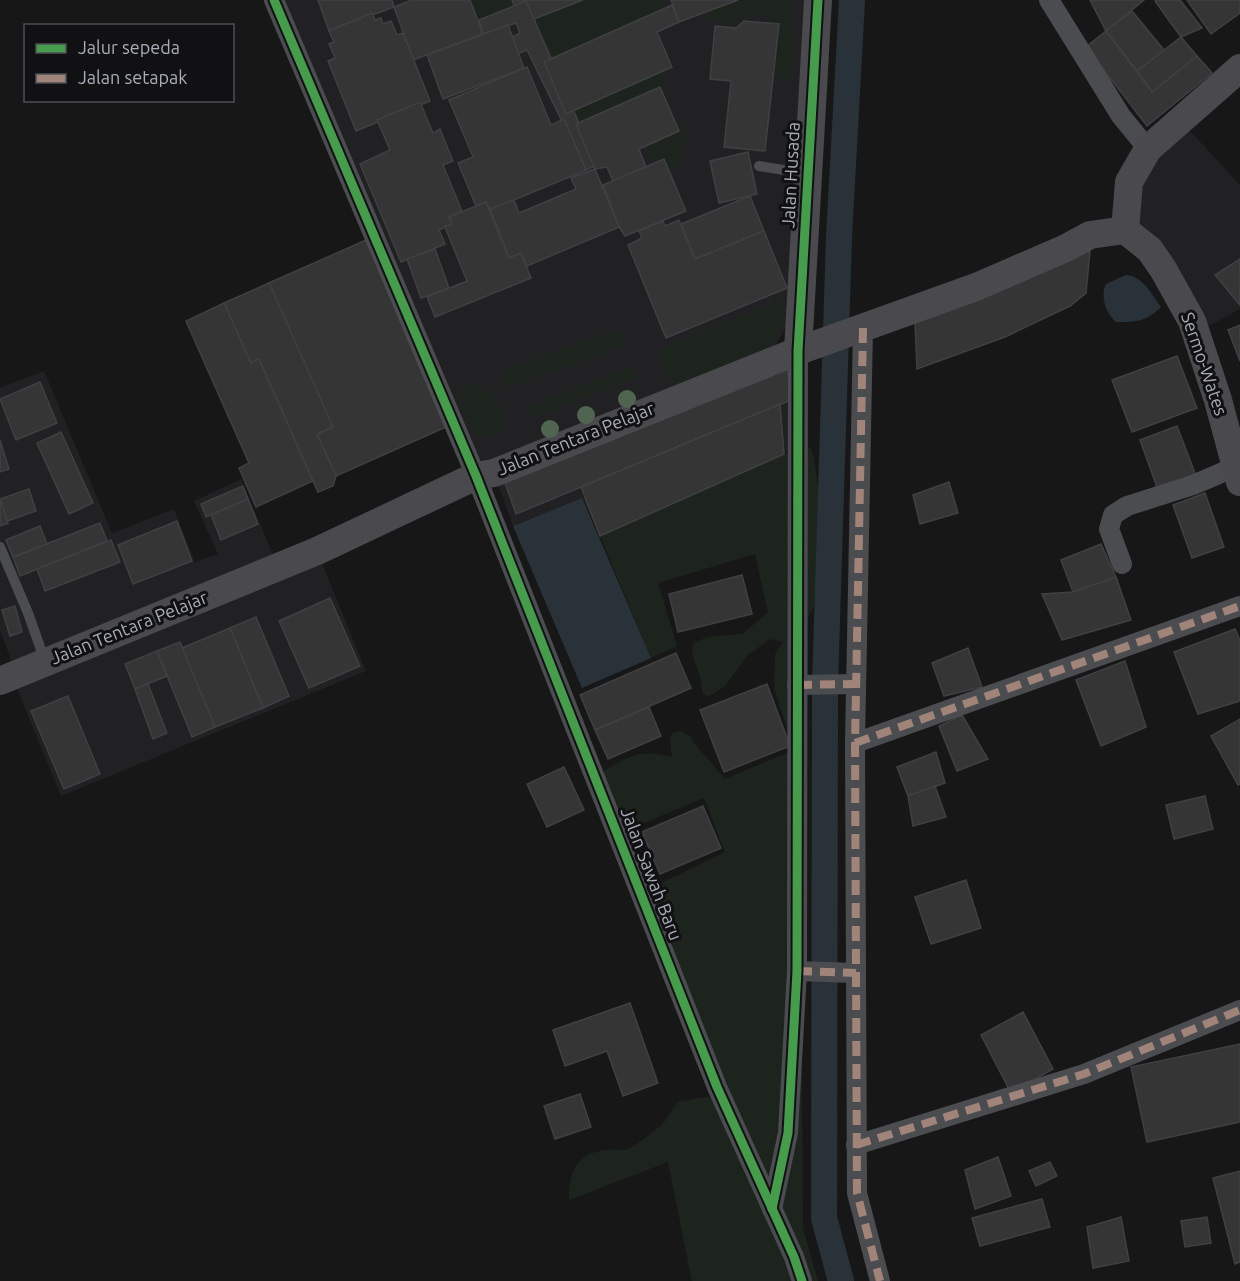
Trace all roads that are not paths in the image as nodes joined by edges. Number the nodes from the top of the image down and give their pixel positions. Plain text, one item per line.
1 (274, 0) edge
2 (818, 0) edge
3 (1049, 0) edge
4 (1240, 68) edge
5 (1148, 149) junction
6 (759, 166) dead end
7 (808, 174) junction
8 (1125, 230) junction
9 (860, 330) junction
10 (809, 347) junction
11 (1238, 474) edge
12 (476, 476) junction
13 (0, 547) edge
14 (1122, 564) dead end
15 (1240, 606) edge
16 (46, 662) junction
17 (0, 681) edge
18 (848, 684) junction
19 (804, 685) junction
20 (855, 743) junction
21 (803, 971) junction
22 (850, 973) junction
23 (1240, 1010) edge
24 (856, 1145) junction
25 (772, 1209) junction
26 (802, 1281) edge
27 (880, 1281) edge

1 - 12 street, Jalan Sawah Baru
2 - 7 main road, Jalan Husada
3 - 5 street
4 - 5 main road
5 - 8 main road
6 - 7 lane
7 - 10 main road, Jalan Husada
8 - 9 main road, Jalan Tentara Pelajar
8 - 11 main road, Sermo-Wates
9 - 10 main road, Jalan Tentara Pelajar
9 - 18 street
10 - 12 main road, Jalan Tentara Pelajar
10 - 19 street
11 - 14 street
12 - 16 main road, Jalan Tentara Pelajar
12 - 25 street, Jalan Sawah Baru
13 - 16 lane
15 - 20 street
16 - 17 main road, Jalan Tentara Pelajar
18 - 19 street
18 - 20 street
19 - 21 street
20 - 22 street
21 - 22 street
21 - 25 street
22 - 24 street
23 - 24 street
24 - 27 street
25 - 26 street, Jalan Sawah Baru

